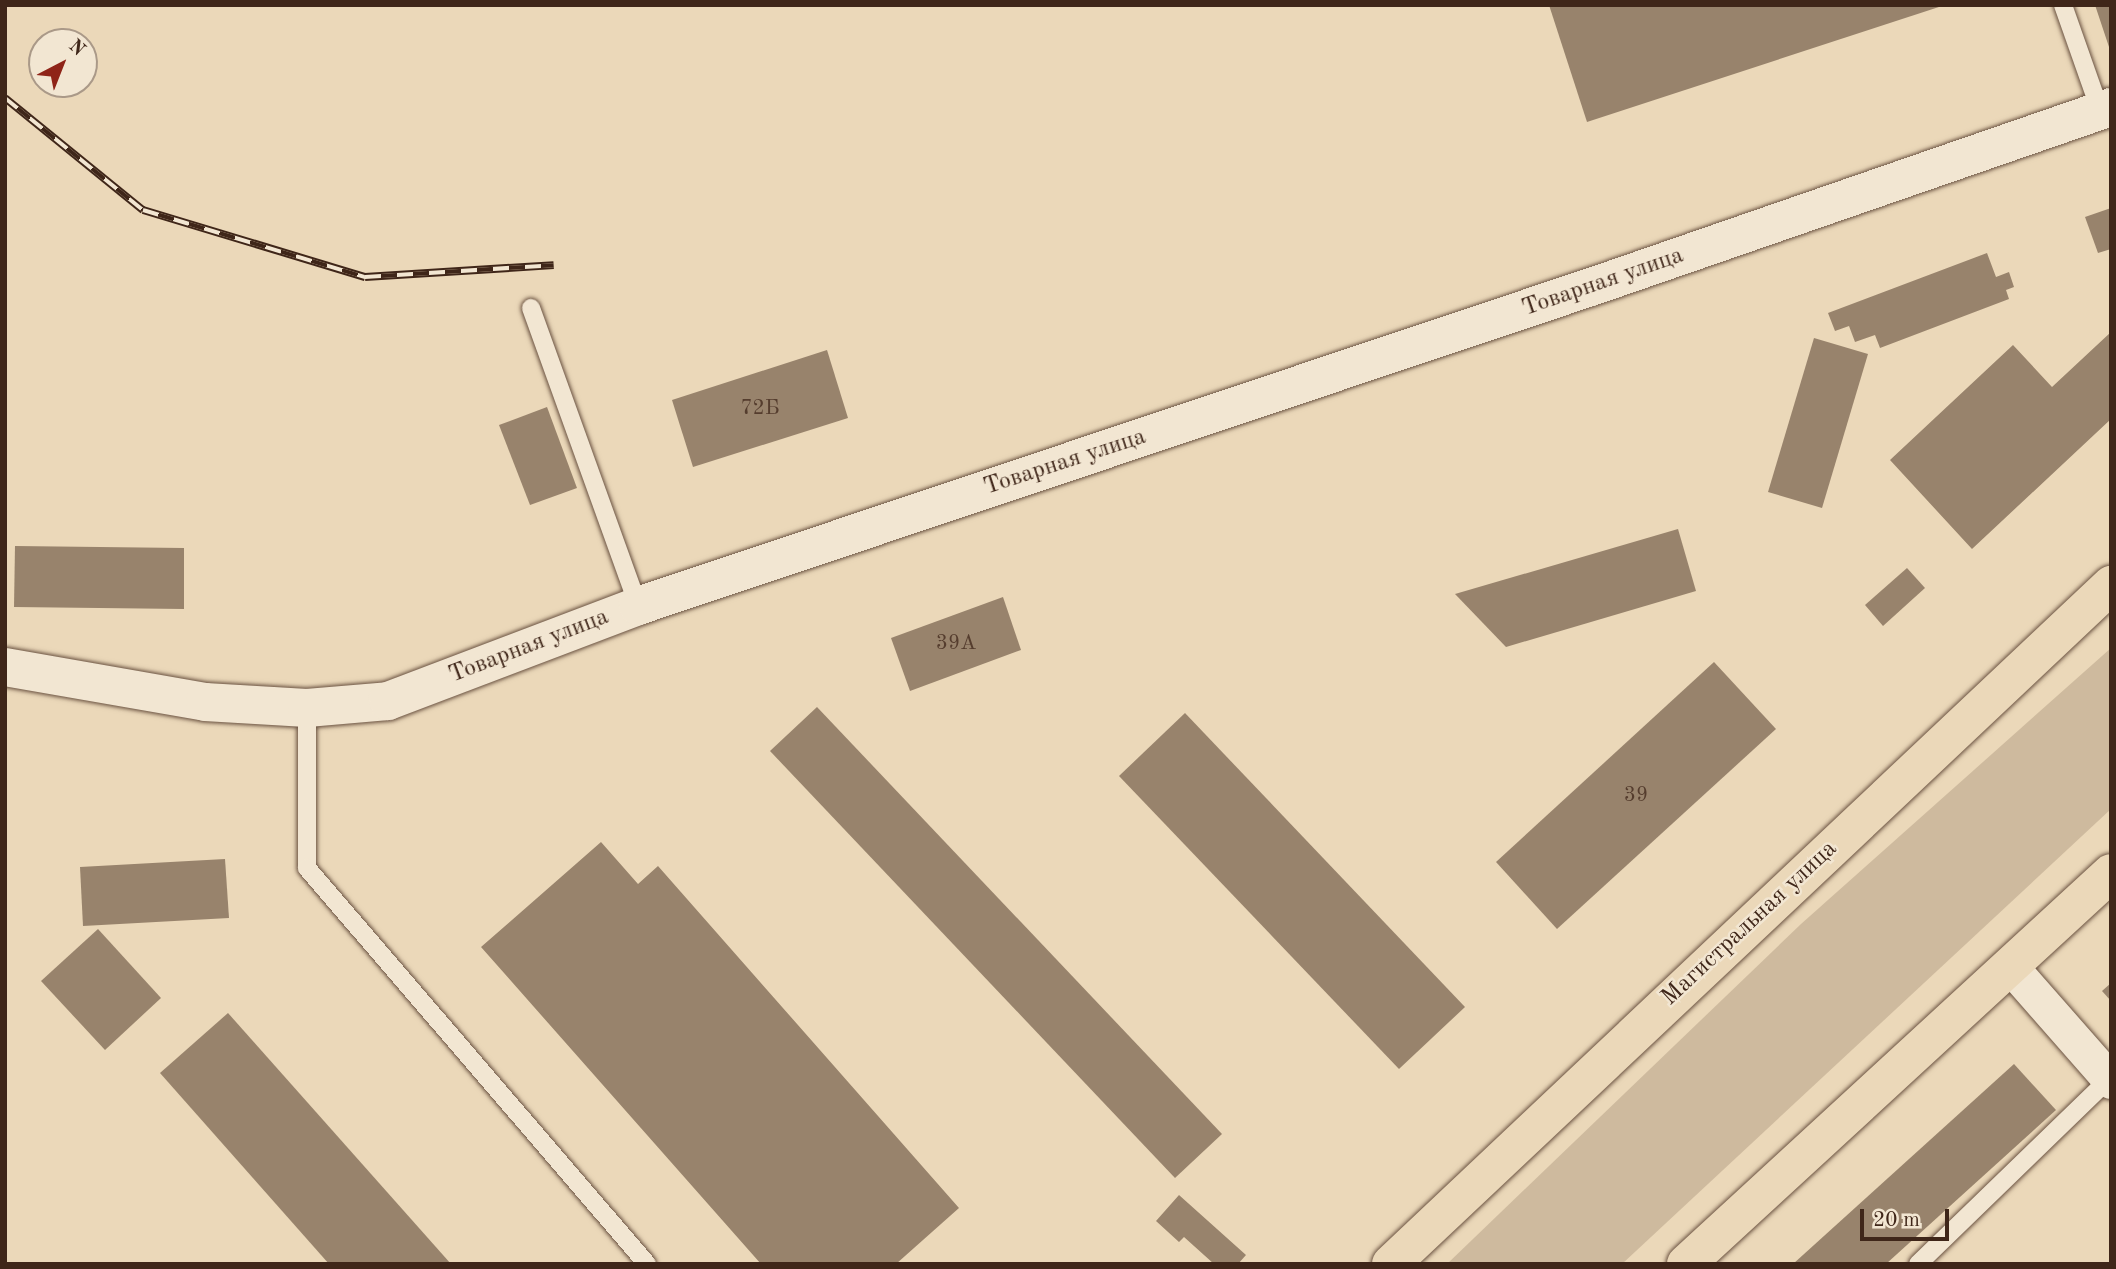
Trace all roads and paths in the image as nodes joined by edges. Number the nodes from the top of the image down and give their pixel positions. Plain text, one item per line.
1 (2063, 5) edge
2 (2106, 108) edge
3 (531, 308) dead end
4 (2111, 585) edge
5 (638, 606) junction
6 (5, 667) edge
7 (307, 708) junction
8 (2111, 873) edge
9 (2010, 966) junction
10 (2110, 1080) edge
11 (647, 1264) edge
12 (1391, 1264) edge
13 (1686, 1264) edge
14 (1918, 1264) edge

1 - 2 lane
2 - 5 street, Товарная улица
3 - 5 lane
4 - 12 main road, Магистральная улица
5 - 7 street, Товарная улица
6 - 7 street, Товарная улица
7 - 11 lane
8 - 9 main road
9 - 10 street
9 - 13 main road
10 - 14 lane

